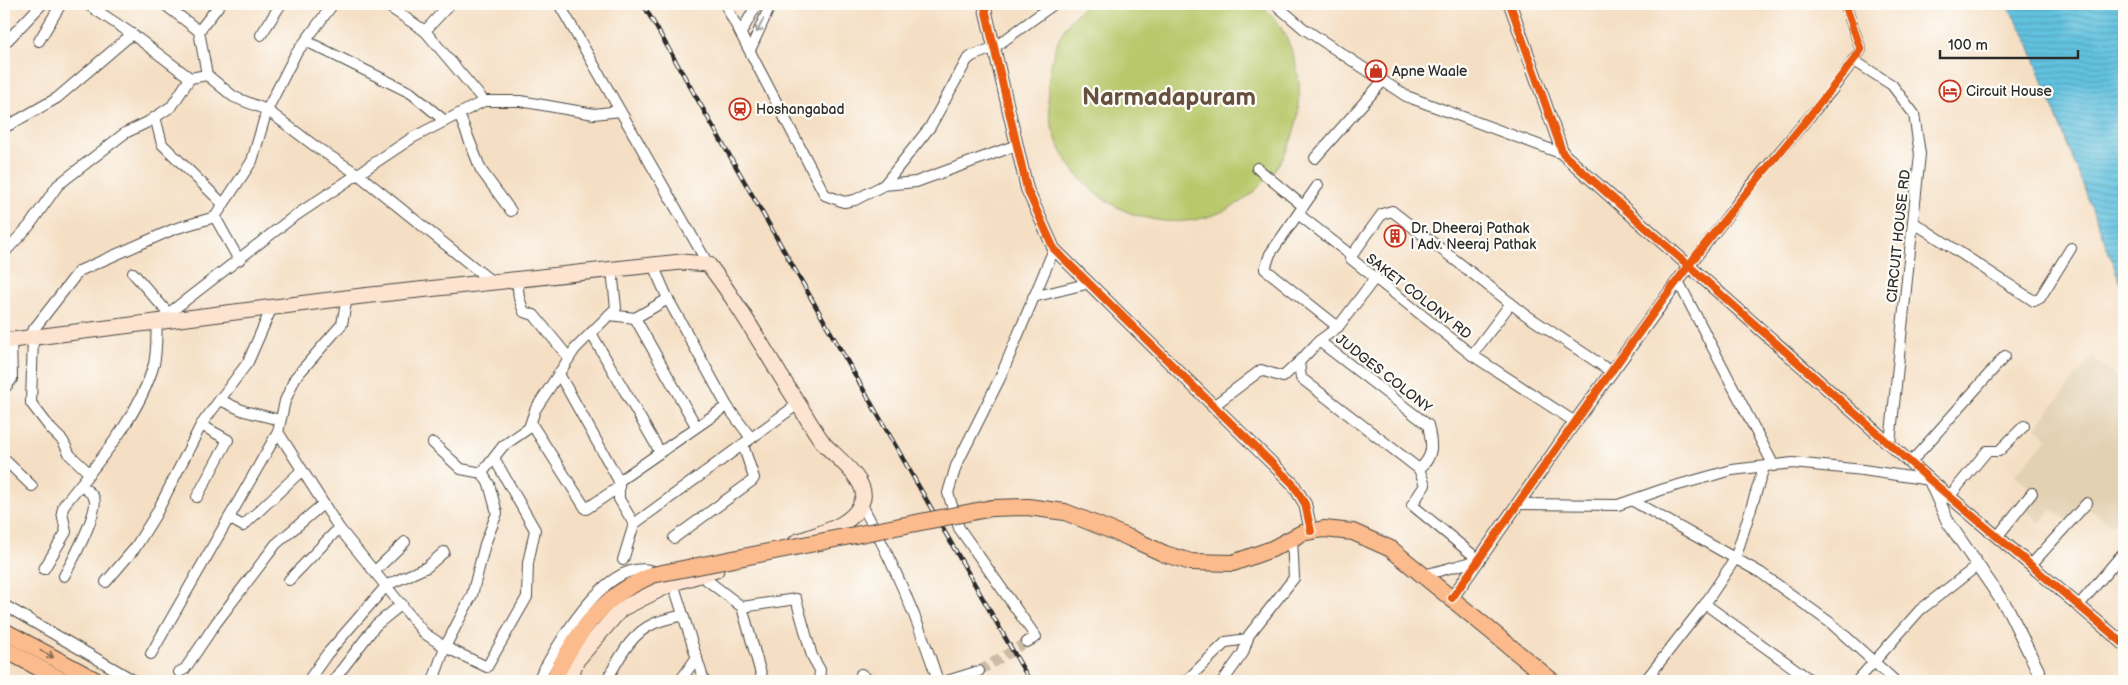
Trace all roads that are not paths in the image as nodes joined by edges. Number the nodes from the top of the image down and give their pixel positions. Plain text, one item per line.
1 (42, 4) edge
2 (60, 4) edge
3 (86, 4) edge
4 (164, 4) edge
5 (220, 4) edge
6 (281, 4) edge
7 (333, 4) edge
8 (385, 4) edge
9 (450, 4) edge
10 (559, 4) edge
11 (725, 4) edge
12 (757, 4) edge
13 (771, 4) edge
14 (984, 4) edge
15 (1054, 4) edge
16 (1275, 4) edge
17 (1510, 4) edge
18 (1845, 4) edge
19 (199, 31) junction
20 (425, 31) junction
21 (741, 33) junction
22 (132, 34) junction
23 (261, 35) dead end
24 (39, 41) dead end
25 (306, 41) junction
26 (4, 44) edge
27 (995, 47) junction
28 (750, 50) junction
29 (1853, 60) junction
30 (207, 75) junction
31 (190, 78) junction
32 (1383, 81) junction
33 (484, 101) junction
34 (267, 110) junction
35 (620, 111) junction
36 (458, 114) junction
37 (155, 117) junction
38 (445, 121) junction
39 (4, 128) edge
40 (1017, 145) junction
41 (1563, 154) junction
42 (1315, 158) dead end
43 (1257, 168) dead end
44 (359, 175) junction
45 (884, 185) junction
46 (1318, 185) dead end
47 (223, 204) junction
48 (1300, 210) junction
49 (511, 211) dead end
50 (215, 217) junction
51 (1913, 222) junction
52 (2071, 248) dead end
53 (1054, 250) junction
54 (4, 253) edge
55 (1352, 256) junction
56 (239, 260) junction
57 (708, 264) junction
58 (652, 265) junction
59 (1689, 266) junction
60 (612, 270) junction
61 (132, 273) dead end
62 (1375, 278) junction
63 (517, 279) junction
64 (1678, 280) junction
65 (491, 281) junction
66 (1086, 284) junction
67 (1034, 297) junction
68 (347, 298) junction
69 (668, 299) junction
70 (1511, 303) junction
71 (272, 307) junction
72 (609, 315) junction
73 (635, 318) junction
74 (161, 319) junction
75 (1338, 327) junction
76 (591, 333) junction
77 (30, 337) junction
78 (8, 340) edge
79 (1319, 341) junction
80 (1472, 355) junction
81 (2005, 356) dead end
82 (569, 358) junction
83 (1299, 362) junction
84 (1612, 372) junction
85 (559, 374) junction
86 (4, 389) edge
87 (220, 400) junction
88 (798, 404) junction
89 (728, 406) junction
90 (1212, 407) junction
91 (280, 420) junction
92 (1575, 422) junction
93 (530, 423) junction
94 (201, 426) junction
95 (696, 426) junction
96 (2024, 426) dead end
97 (278, 432) junction
98 (747, 442) junction
99 (433, 443) dead end
100 (1890, 443) junction
101 (660, 452) junction
102 (494, 458) junction
103 (4, 459) edge
104 (1911, 462) junction
105 (1769, 466) junction
106 (1419, 469) junction
107 (301, 471) junction
108 (482, 472) junction
109 (89, 473) junction
110 (1930, 480) junction
111 (619, 484) junction
112 (80, 485) junction
113 (32, 486) dead end
114 (2032, 493) dead end
115 (197, 497) dead end
116 (1949, 497) junction
117 (1633, 501) junction
118 (861, 503) junction
119 (2087, 503) dead end
120 (323, 504) junction
121 (1518, 504) junction
122 (229, 518) junction
123 (634, 524) junction
124 (339, 528) junction
125 (1311, 531) junction
126 (1997, 537) junction
127 (674, 538) dead end
128 (1292, 538) junction
129 (405, 542) dead end
130 (444, 552) dead end
131 (2124, 552) edge
132 (1735, 559) junction
133 (623, 560) dead end
134 (1479, 560) junction
135 (2031, 565) junction
136 (1977, 566) junction
137 (44, 569) dead end
138 (375, 571) junction
139 (700, 574) junction
140 (1424, 575) junction
141 (64, 576) dead end
142 (289, 580) dead end
143 (106, 582) dead end
144 (672, 583) junction
145 (387, 585) junction
146 (1452, 598) junction
147 (402, 604) junction
148 (1705, 604) junction
149 (4, 605) edge
150 (2079, 605) junction
151 (742, 607) junction
152 (683, 615) junction
153 (4, 631) edge
154 (1247, 639) junction
155 (2123, 641) edge
156 (1027, 642) dead end
157 (445, 648) junction
158 (4, 649) edge
159 (151, 654) dead end
160 (697, 657) junction
161 (1873, 662) junction
162 (978, 671) tunnel mouth
163 (179, 672) dead end
164 (861, 674) dead end
165 (1809, 680) edge
166 (63, 681) edge
167 (97, 681) edge
168 (134, 681) edge
169 (308, 681) edge
170 (334, 681) edge
171 (433, 681) edge
172 (536, 681) edge
173 (553, 681) edge
174 (568, 681) edge
175 (606, 681) edge
176 (680, 681) edge
177 (704, 681) edge
178 (763, 681) edge
179 (819, 681) edge
180 (870, 681) edge
181 (938, 681) edge
182 (947, 681) edge
183 (1186, 681) edge
184 (1224, 681) edge
185 (1552, 681) edge
186 (1645, 681) edge
187 (1857, 681) edge
188 (1895, 681) edge
189 (2043, 681) edge

1 - 26 street
2 - 24 street
3 - 22 street
4 - 19 street
5 - 19 street
6 - 23 street
7 - 25 street
8 - 20 street
9 - 20 street
10 - 35 street
11 - 21 street
12 - 21 street
13 -> 28 street
14 - 27 street
15 - 27 street
16 - 32 street
17 - 41 street
18 - 29 street
19 - 30 street
20 - 33 street
21 - 28 street
22 - 31 street
22 - 39 street
25 - 34 street
25 - 38 street
27 - 40 street
27 - 45 street
28 - 45 street
29 - 51 street, CIRCUIT HOUSE RD
29 - 59 street
30 - 31 street
30 - 34 street
31 - 37 street
32 - 41 street
32 - 42 street
33 - 35 street
33 - 36 street
34 - 44 street
34 - 47 street
35 - 57 street
36 - 38 street
36 - 49 street
37 - 47 street
37 - 54 street
38 - 44 street
40 - 45 street
40 - 53 street
41 - 59 street
43 - 48 street
44 - 56 street
44 - 65 street
46 - 48 street
47 - 50 street
48 - 55 street
48 - 75 street
50 - 56 street
50 - 77 street
51 - 52 street
51 - 100 street, CIRCUIT HOUSE RD
53 - 66 street
53 - 67 street
55 - 62 street, SAKET COLONY RD
55 - 70 street, SAKET COLONY RD
56 - 74 street
57 - 58 main road
57 - 88 main road
58 - 60 main road
58 - 69 street
59 - 64 street
59 - 100 street
60 - 63 main road
60 - 72 street
61 - 74 street
62 - 75 street
62 - 80 street, SAKET COLONY RD
63 - 65 main road
63 - 82 street
64 - 84 street
64 - 105 street
65 - 68 main road
66 - 67 street
66 - 90 street
67 - 156 street
68 - 71 main road
68 - 91 street
69 - 73 street
69 - 89 street
70 - 80 street, SAKET COLONY RD
70 - 84 street, SAKET COLONY RD
71 - 74 main road
71 - 87 street
72 - 73 street
72 - 76 street
73 - 95 street
74 - 77 main road
74 - 109 street
75 - 79 street
76 - 82 street
76 - 101 street
77 - 78 main road
77 - 109 street
78 - 86 street
79 - 83 street, JUDGES COLONY
79 - 106 street, JUDGES COLONY
80 - 92 street
81 - 104 street
82 - 85 street
83 - 90 street, JUDGES COLONY
83 - 106 street
84 - 92 street
85 - 93 street
85 - 111 street
87 - 91 street
87 - 94 street
88 - 98 street
88 - 118 main road
89 - 95 street
89 - 98 street
90 - 125 street
91 - 97 street
92 - 121 street
93 - 102 street
93 - 111 street
94 - 115 street
94 - 143 street
95 - 101 street
96 - 116 street
97 - 107 street
97 - 122 street
98 - 123 street
98 - 127 street
99 - 108 street
100 - 104 street
101 - 111 street
102 - 108 street
102 - 157 street
103 - 113 street
104 - 110 street
105 - 110 street
105 - 117 street
105 - 132 street
106 - 134 street
107 - 120 street
107 - 122 street
108 - 157 street
109 - 112 street
110 - 116 street
110 - 136 street
111 - 123 street
112 - 137 street
112 - 141 street
114 - 126 street
116 - 126 street
117 - 121 street
117 - 132 street
118 - 139 main road
118 - 181 street
119 - 135 street
120 - 124 street
120 - 163 street
121 - 134 street
122 - 159 street
123 - 133 street
124 - 138 street
124 - 142 street
125 - 128 main road
125 - 140 main road
126 - 135 street
128 - 154 street
128 - 173 main road, bridge
129 - 138 street
130 - 145 street
131 - 150 street
132 - 148 street
132 - 161 street
134 - 140 street
134 - 146 street
135 - 150 street
136 - 161 street
136 - 189 street
138 - 145 street
139 - 144 main road
139 - 151 street
140 - 146 main road
144 - 152 street
144 - 172 street
144 - 174 main road
145 - 147 street
145 - 169 street
146 - 185 main road
147 - 157 street
147 - 170 street
148 - 165 street
148 - 186 street
149 - 168 street
150 - 155 street
151 - 178 street
151 - 179 street
152 - 160 street
152 - 175 street
153 -> 167 main road
154 - 183 street
154 - 184 street
157 - 171 street
158 - 166 main road
160 - 176 street
160 - 177 street
161 - 187 street
161 - 188 street
162 - 182 street
164 - 180 street

